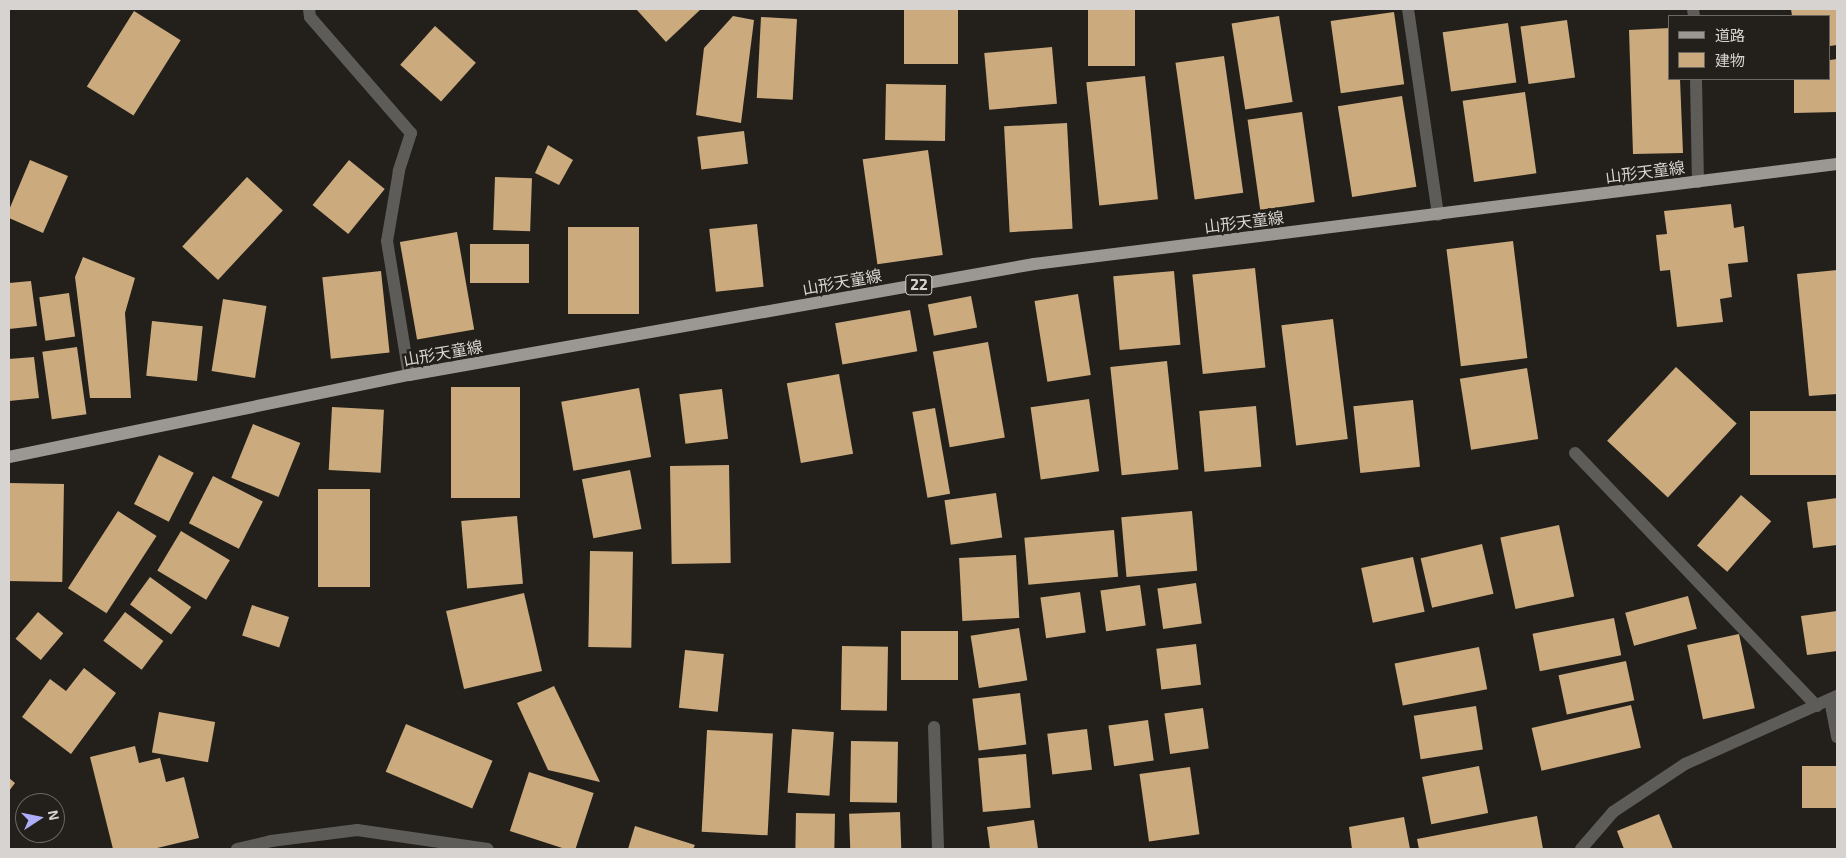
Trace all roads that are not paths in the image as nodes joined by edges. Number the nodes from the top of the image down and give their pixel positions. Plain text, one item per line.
1 (308, 9) edge
2 (1408, 9) edge
3 (1696, 80) edge
4 (1837, 164) edge
5 (1698, 182) junction
6 (1438, 215) junction
7 (409, 375) junction
8 (1575, 452) dead end
9 (9, 457) edge
10 (1834, 698) edge
11 (1817, 706) junction
12 (934, 727) dead end
13 (1837, 737) edge
14 (445, 846) edge
15 (237, 849) edge
16 (488, 849) edge
17 (938, 849) edge
18 (1581, 849) edge

1 - 7 lane
2 - 6 lane
3 - 5 lane
4 - 5 main road, 山形天童線 / 22
5 - 6 main road, 山形天童線 / 22
6 - 7 main road, 山形天童線 / 22
7 - 9 main road, 山形天童線 / 22
8 - 11 lane
10 - 11 lane
10 - 13 lane
11 - 18 lane
12 - 17 lane
14 - 15 lane
14 - 16 lane

